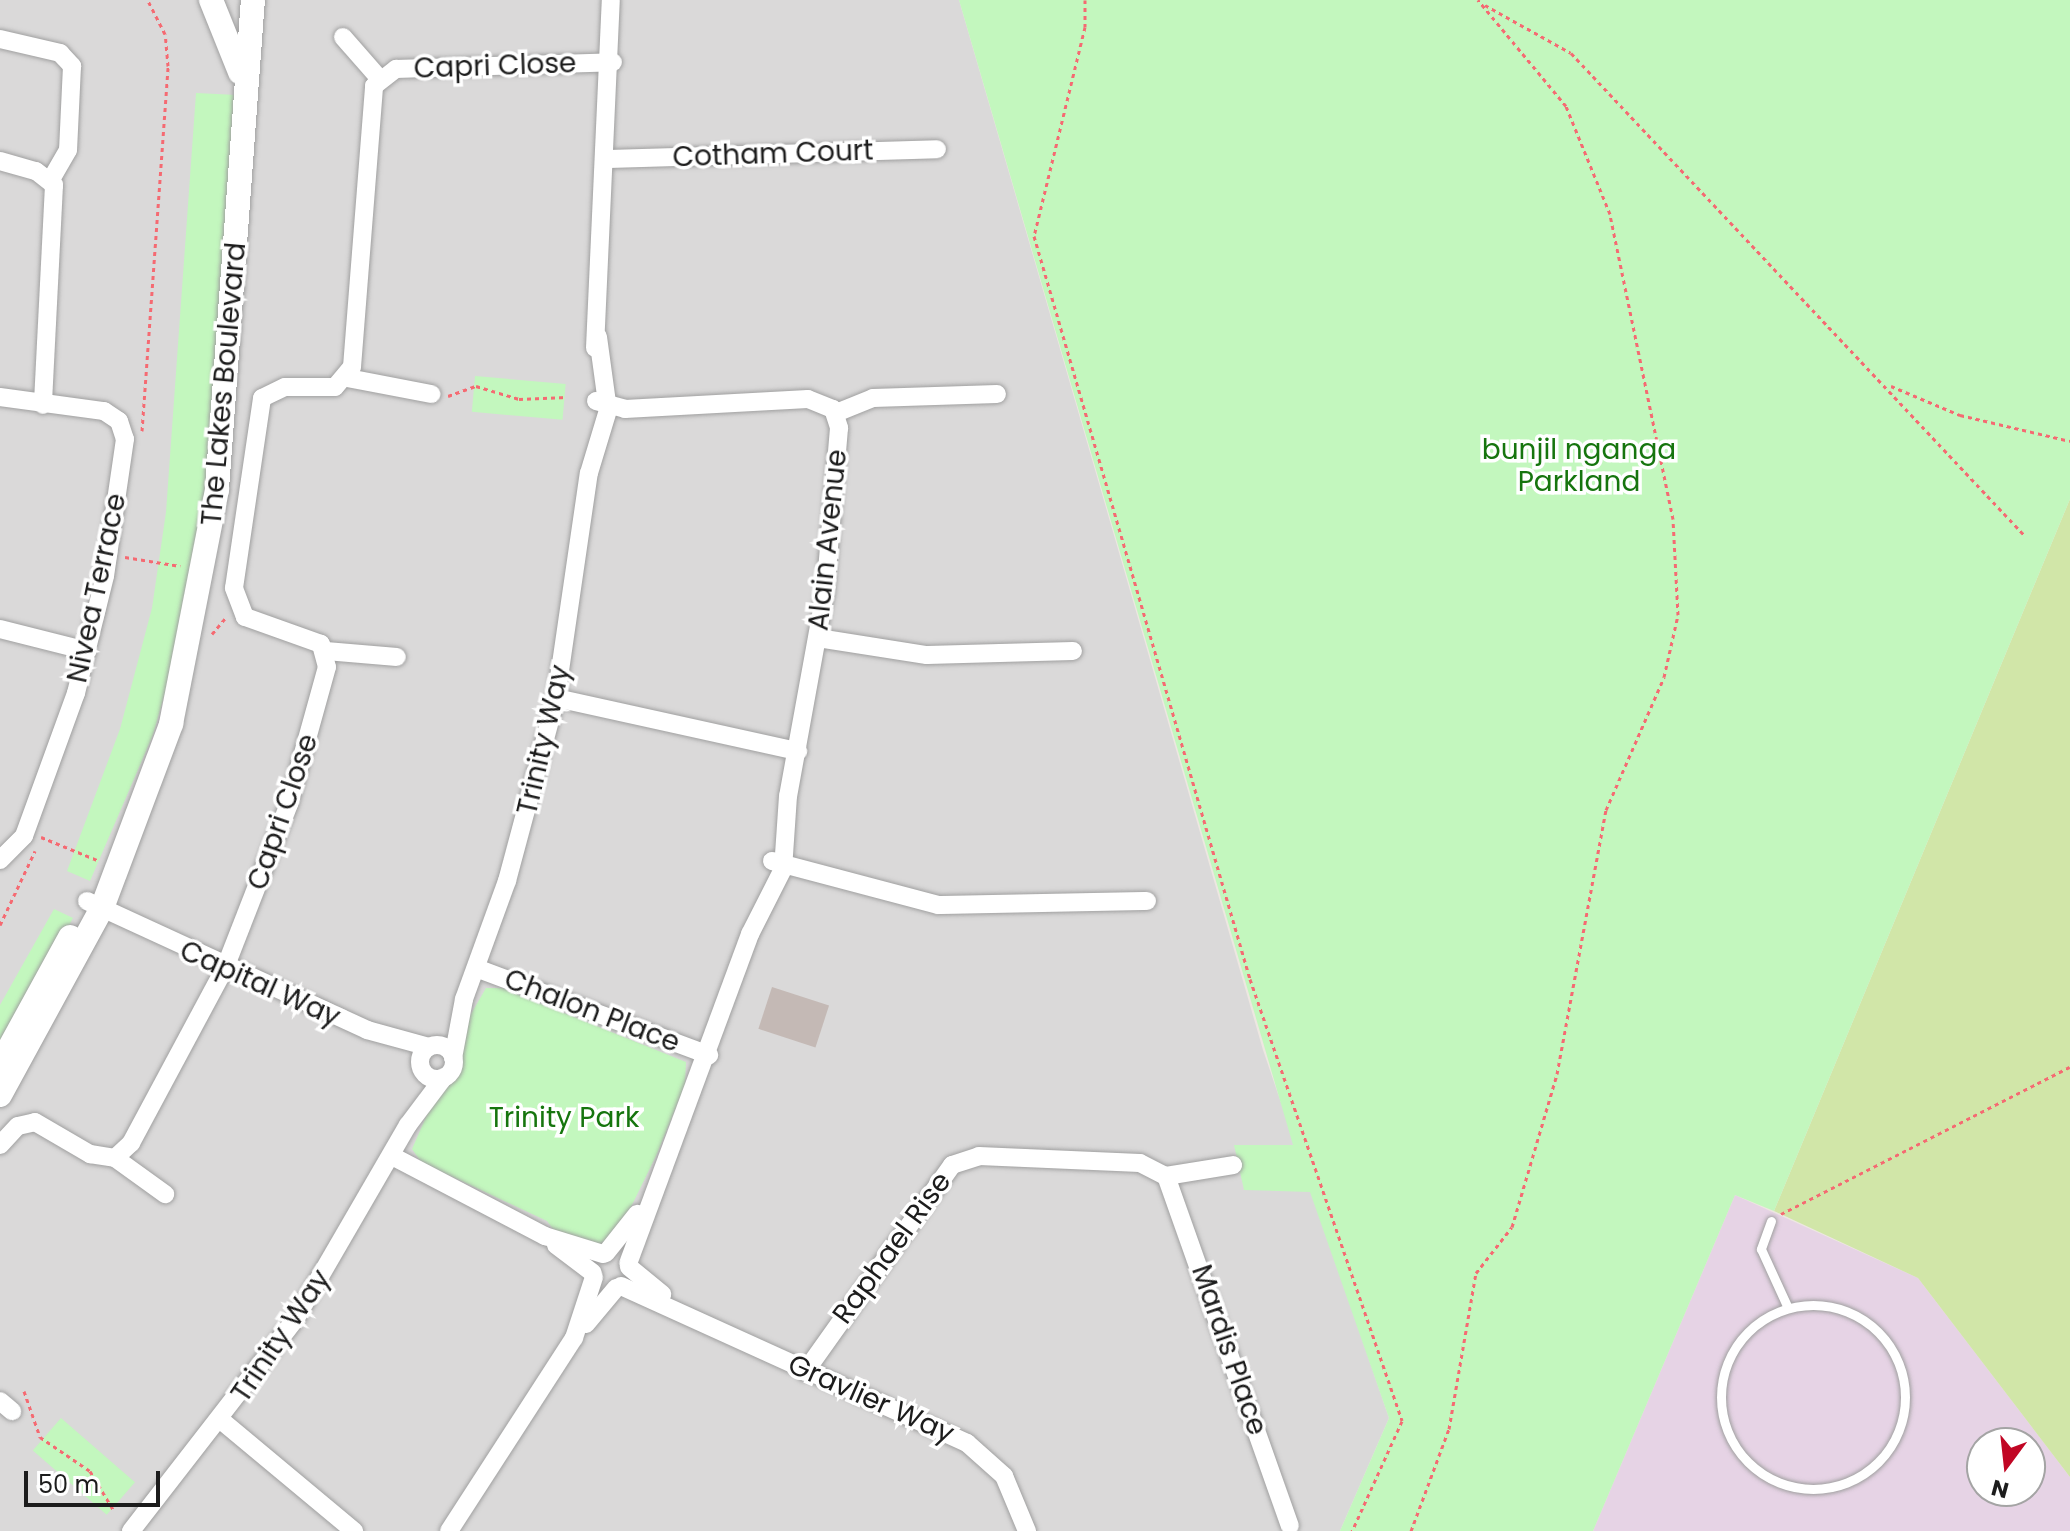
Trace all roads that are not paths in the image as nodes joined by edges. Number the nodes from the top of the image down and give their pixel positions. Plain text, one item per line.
1 (211, 0) edge
2 (253, 0) edge
3 (611, 0) edge
4 (343, 37) dead end
5 (0, 39) edge
6 (613, 62) junction
7 (379, 78) junction
8 (245, 94) junction
9 (937, 149) dead end
10 (609, 159) junction
11 (0, 161) edge
12 (51, 180) junction
13 (348, 378) junction
14 (997, 394) dead end
15 (437, 396) road end
16 (0, 397) edge
17 (605, 402) junction
18 (43, 405) junction
19 (836, 413) junction
20 (0, 629) edge
21 (818, 638) junction
22 (87, 651) junction
23 (326, 651) junction
24 (1073, 651) dead end
25 (397, 657) dead end
26 (182, 672) junction
27 (556, 698) junction
28 (798, 751) junction
29 (0, 860) edge
30 (780, 863) junction
31 (1147, 901) dead end
32 (92, 910) junction
33 (225, 968) junction
34 (476, 968) junction
35 (464, 999) junction
36 (367, 1030) junction
37 (431, 1046) junction
38 (709, 1055) junction
39 (453, 1058) junction
40 (0, 1065) edge
41 (422, 1068) junction
42 (444, 1077) junction
43 (0, 1095) edge
44 (408, 1125) junction
45 (0, 1145) edge
46 (392, 1156) junction
47 (115, 1158) junction
48 (1233, 1165) dead end
49 (1166, 1176) junction
50 (165, 1194) dead end
51 (643, 1206) junction
52 (1771, 1221) road end
53 (545, 1236) junction
54 (605, 1253) junction
55 (629, 1265) junction
56 (594, 1275) junction
57 (618, 1287) junction
58 (677, 1305) junction
59 (1788, 1308) junction
60 (574, 1338) junction
61 (805, 1372) junction
62 (222, 1421) junction
63 (1290, 1526) dead end
64 (131, 1531) edge
65 (354, 1531) edge
66 (449, 1531) edge
67 (1027, 1531) edge

1 - 8 street, The Lakes Boulevard
2 - 8 street, The Lakes Boulevard
3 - 6 street, Trinity Way
4 - 7 street, Capri Close
5 - 12 street
6 - 7 street, Capri Close
6 - 10 street, Trinity Way
7 - 13 street, Capri Close
8 - 26 street, The Lakes Boulevard
9 - 10 street, Cotham Court
10 - 17 street, Trinity Way
11 - 12 street
12 - 18 street
13 - 15 street
13 - 23 street
14 - 19 street
16 - 18 street, Nivea Terrace
17 - 19 street, Alain Avenue
17 - 27 street, Trinity Way
18 - 22 street, Nivea Terrace
19 - 21 street, Alain Avenue
20 - 22 street
21 - 24 street
21 - 28 street, Alain Avenue
22 - 29 street, Nivea Terrace
23 - 25 street
23 - 33 street, Capri Close
26 - 32 street, The Lakes Boulevard
26 - 32 street, The Lakes Boulevard
27 - 28 street
27 - 34 street, Trinity Way
28 - 30 street, Alain Avenue
30 - 31 street
30 - 38 street, Alain Avenue
32 - 33 street, Capital Way
32 - 40 street, The Lakes Boulevard
32 - 43 street, The Lakes Boulevard
33 - 36 street, Capital Way
33 - 47 street, Capri Close
34 - 35 street, Trinity Way
34 - 38 street, Chalon Place
35 - 37 street, Trinity Way
35 - 39 street, Trinity Way
36 - 37 street, Capital Way
36 - 41 street, Capital Way
37 - 39 street, Capital Way
37 - 41 street, Trinity Way
38 - 51 street, Alain Avenue
39 - 42 street, Trinity Way
41 - 42 street, Capital Way
41 - 44 street, Trinity Way
42 - 44 street, Trinity Way
44 - 46 street, Trinity Way
45 - 47 street
46 - 53 street
46 - 62 street, Trinity Way
47 - 50 street
48 - 49 street, Raphael Rise
49 - 61 street, Raphael Rise
49 - 63 street, Mardis Place
51 - 54 street, Alain Avenue
51 - 55 street, Alain Avenue
52 - 59 lane
53 - 54 street
53 - 56 street
54 - 55 street, Gravlier Way
54 - 56 street, Alain Avenue
55 - 57 street, Alain Avenue
55 - 58 street, Gravlier Way
56 - 57 street, Gravlier Way
56 - 60 street
57 - 58 street, Gravlier Way
57 - 60 street
58 - 61 street, Gravlier Way
59 - 59 lane
60 - 66 street
61 - 67 street, Gravlier Way
62 - 64 street, Trinity Way
62 - 65 street

